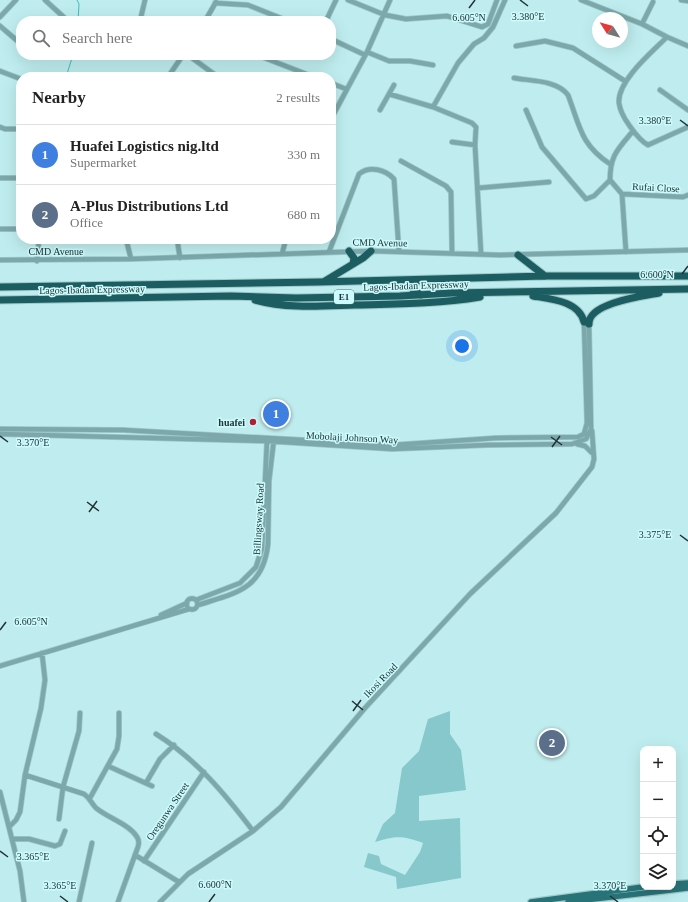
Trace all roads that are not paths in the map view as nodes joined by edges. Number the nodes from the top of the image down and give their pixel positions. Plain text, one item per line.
1 (16, 0) edge
2 (45, 0) edge
3 (145, 0) edge
4 (336, 0) edge
5 (348, 0) edge
6 (390, 0) edge
7 (497, 0) edge
8 (505, 0) edge
9 (581, 0) edge
10 (681, 0) edge
11 (688, 1) edge
12 (216, 2) edge
13 (653, 2) dead end
14 (385, 15) junction
15 (63, 16) edge
16 (141, 16) edge
17 (208, 16) edge
18 (276, 16) edge
19 (328, 16) edge
20 (0, 17) edge
21 (642, 24) junction
22 (0, 26) edge
23 (667, 37) junction
24 (16, 40) edge
25 (336, 41) edge
26 (516, 46) dead end
27 (688, 46) edge
28 (366, 53) junction
29 (180, 60) edge
30 (195, 60) edge
31 (270, 60) edge
32 (433, 65) dead end
33 (0, 71) edge
34 (171, 72) edge
35 (211, 72) edge
36 (301, 72) edge
37 (16, 77) edge
38 (514, 78) dead end
39 (626, 81) junction
40 (336, 85) edge
41 (394, 85) dead end
42 (346, 89) junction
43 (660, 90) dead end
44 (389, 94) junction
45 (433, 107) junction
46 (336, 109) edge
47 (380, 110) dead end
48 (526, 110) dead end
49 (688, 110) edge
50 (688, 127) edge
51 (2, 129) edge
52 (16, 130) edge
53 (634, 131) junction
54 (452, 142) dead end
55 (475, 145) junction
56 (401, 161) dead end
57 (610, 164) junction
58 (0, 178) edge
59 (16, 178) edge
60 (610, 180) junction
61 (549, 182) dead end
62 (478, 188) junction
63 (622, 194) junction
64 (688, 195) edge
65 (336, 226) edge
66 (0, 229) edge
67 (16, 229) edge
68 (39, 244) edge
69 (127, 244) edge
70 (178, 244) edge
71 (285, 244) edge
72 (331, 244) edge
73 (371, 250) junction
74 (688, 250) edge
75 (349, 251) junction
76 (329, 252) junction
77 (399, 252) junction
78 (452, 252) junction
79 (626, 252) junction
80 (282, 254) junction
81 (481, 254) junction
82 (518, 255) junction
83 (180, 258) junction
84 (131, 259) junction
85 (0, 260) edge
86 (37, 260) junction
87 (352, 264) junction
88 (545, 276) junction
89 (688, 276) edge
90 (426, 279) junction
91 (319, 282) junction
92 (240, 284) junction
93 (0, 287) edge
94 (678, 289) junction
95 (688, 289) edge
96 (519, 293) junction
97 (488, 294) junction
98 (420, 295) junction
99 (688, 295) edge
100 (244, 297) junction
101 (0, 300) edge
102 (586, 323) junction
103 (0, 429) edge
104 (590, 432) junction
105 (0, 434) edge
106 (267, 439) junction
107 (274, 439) junction
108 (582, 441) junction
109 (592, 453) junction
110 (196, 600) junction
111 (187, 603) junction
112 (198, 605) junction
113 (189, 609) junction
114 (158, 617) junction
115 (42, 652) junction
116 (0, 666) edge
117 (80, 713) dead end
118 (119, 713) dead end
119 (156, 734) dead end
120 (174, 745) junction
121 (108, 766) junction
122 (204, 772) junction
123 (25, 775) junction
124 (146, 783) junction
125 (152, 786) dead end
126 (63, 787) junction
127 (0, 792) edge
128 (90, 798) junction
129 (2, 808) edge
130 (60, 819) dead end
131 (9, 826) junction
132 (254, 830) junction
133 (65, 831) dead end
134 (12, 839) junction
135 (92, 843) dead end
136 (134, 855) junction
137 (144, 861) junction
138 (179, 882) junction
139 (688, 882) edge
140 (676, 884) edge
141 (640, 887) edge
142 (688, 888) edge
143 (576, 901) edge
144 (24, 902) edge
145 (79, 902) edge
146 (118, 902) edge
147 (160, 902) edge
148 (531, 902) edge
149 (568, 902) edge

1 - 20 street
2 - 15 street
3 - 16 street
4 - 19 street
5 - 14 street
6 - 14 street
7 - 14 street
8 - 45 street
9 - 21 street
10 - 11 street
12 - 17 street
12 - 18 street
13 - 21 street
14 - 28 street
21 - 23 street
22 - 24 street
23 - 27 street
23 - 39 street
25 - 28 street
26 - 39 street
28 - 32 street
28 - 42 street
29 - 34 street
30 - 35 street
31 - 36 street
33 - 37 street
38 - 57 street
39 - 53 street
40 - 42 street
41 - 44 street
42 - 46 street
43 - 49 street
44 - 45 street
44 - 47 street
45 - 55 street
48 - 60 street
50 - 53 street
51 - 52 street
53 - 57 street
54 - 55 street
55 - 62 street
56 - 78 street
57 - 60 street
58 - 59 street
60 - 63 street
61 - 62 street
62 - 81 street
63 - 64 street, Rufai Close
63 - 79 street
65 - 77 street
66 - 67 street
68 - 86 street
69 - 84 street
70 - 83 street
71 - 80 street
72 - 76 street
73 - 75 street, CMD Avenue
73 - 77 street, CMD Avenue
73 - 87 highway
74 - 79 street, CMD Avenue
75 - 76 street, CMD Avenue
75 - 87 highway
76 - 80 street, CMD Avenue
77 - 78 street, CMD Avenue
78 - 81 street, CMD Avenue
79 - 82 street, CMD Avenue
80 - 83 street, CMD Avenue
81 - 82 street, CMD Avenue
82 - 88 highway
83 - 84 street, CMD Avenue
84 - 86 street, CMD Avenue
85 - 86 street, CMD Avenue
87 - 91 highway
88 - 89 highway, Lagos-Ibadan Expressway / E1
88 - 90 highway, Lagos-Ibadan Expressway / E1
90 - 91 highway, Lagos-Ibadan Expressway / E1
90 - 98 highway
91 - 92 highway, Lagos-Ibadan Expressway / E1
92 - 93 highway, Lagos-Ibadan Expressway / E1
92 - 100 highway
94 - 95 highway, Lagos-Ibadan Expressway / E1
94 - 96 highway, Lagos-Ibadan Expressway / E1
94 - 99 highway
94 - 102 highway
96 - 97 highway, Lagos-Ibadan Expressway / E1
96 - 102 highway
97 - 98 highway, Lagos-Ibadan Expressway / E1
97 - 100 highway
98 - 100 highway, Lagos-Ibadan Expressway / E1
100 - 101 highway, Lagos-Ibadan Expressway / E1
102 - 104 street
102 - 104 street
103 - 106 street, Mobolaji Johnson Way
104 - 108 street
104 - 109 street, Ikosi Road
105 - 106 street, Mobolaji Johnson Way
106 - 107 street, Mobolaji Johnson Way
106 - 110 street, Billingsway Road
107 - 108 street, Mobolaji Johnson Way
107 - 108 street, Mobolaji Johnson Way
107 - 112 street, Billingsway Road
108 - 109 street
109 - 132 street, Ikosi Road
110 - 111 street
110 - 112 street
111 - 113 street
111 - 114 street
112 - 113 street
113 - 114 street
114 - 115 street
115 - 116 street
115 - 123 street
117 - 126 street
118 - 121 street
119 - 120 street
120 - 122 street
120 - 124 street
121 - 124 street
121 - 128 street
122 - 132 street
122 - 137 street, Oregunwa Street
123 - 126 street
123 - 131 street
124 - 125 street
126 - 128 street
126 - 130 street
127 - 129 street
128 - 136 street
129 - 131 street
131 - 134 street
132 - 138 street, Ikosi Road
133 - 134 street
134 - 144 street
135 - 145 street
136 - 137 street
136 - 146 street
137 - 138 street
138 - 147 street, Ikosi Road
139 - 140 main road
141 - 148 main road
142 - 143 main road
143 - 149 main road

